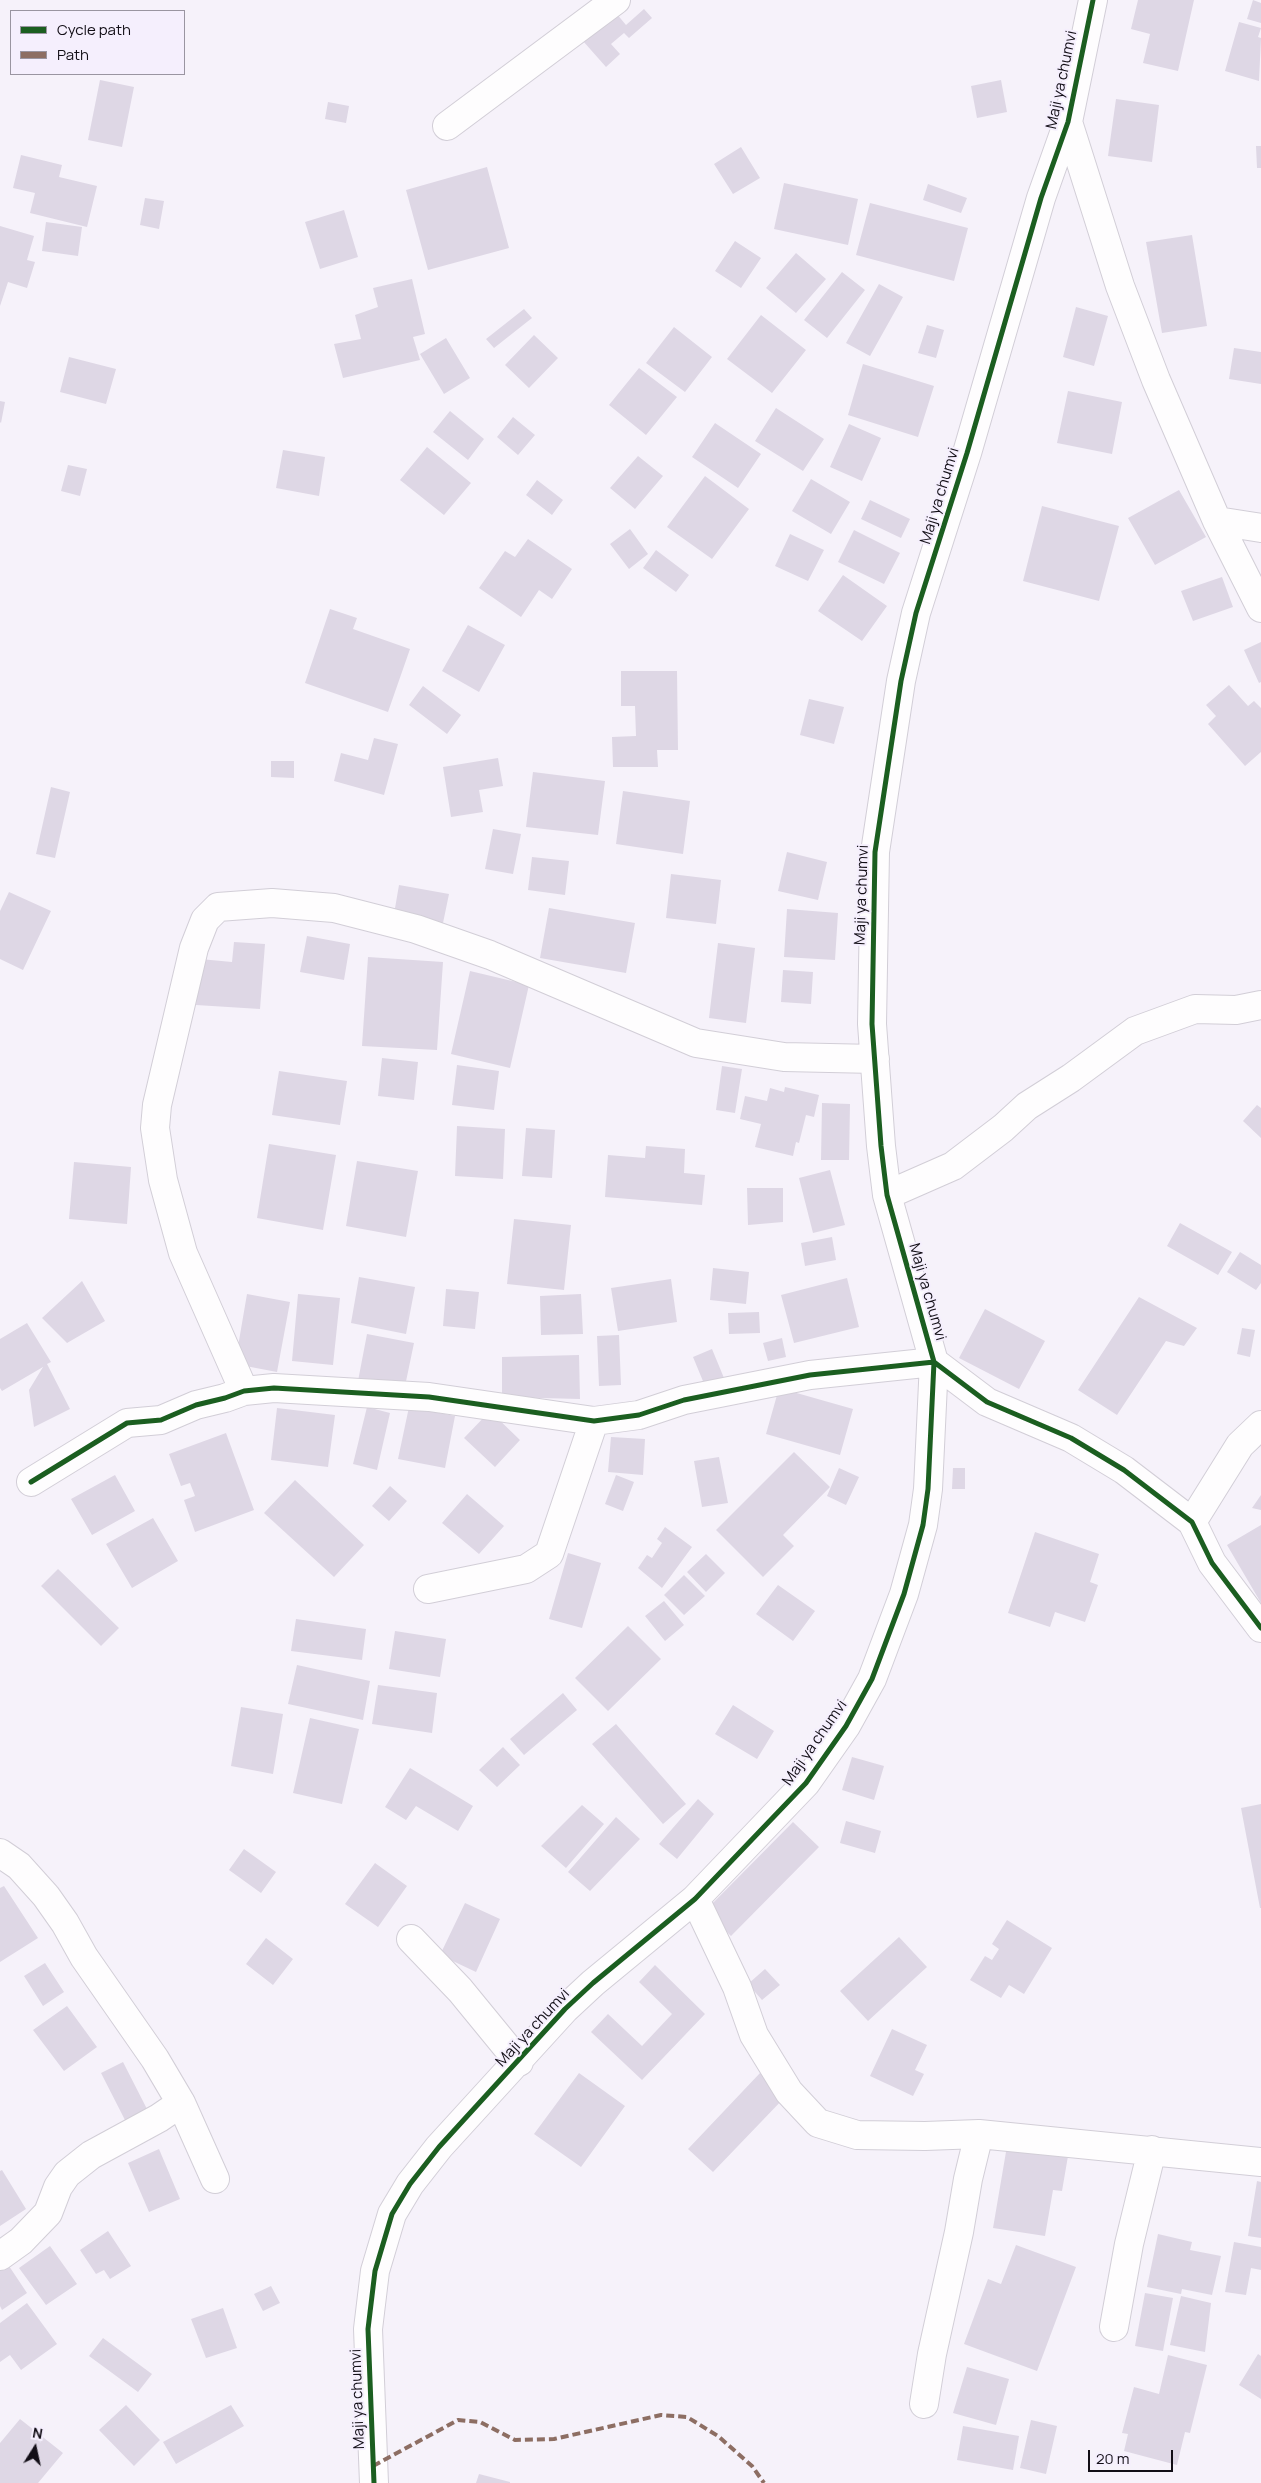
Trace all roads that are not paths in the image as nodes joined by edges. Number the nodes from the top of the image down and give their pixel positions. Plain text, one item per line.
1 (616, 0) edge
2 (1093, 0) edge
3 (1068, 122) junction
4 (447, 126) dead end
5 (1217, 520) junction
6 (1261, 528) edge
7 (1261, 608) edge
8 (1261, 1005) edge
9 (875, 1059) junction
10 (887, 1195) junction
11 (934, 1362) junction
12 (244, 1391) junction
13 (594, 1421) junction
14 (1261, 1425) edge
15 (31, 1482) dead end
16 (1192, 1522) junction
17 (428, 1589) dead end
18 (1261, 1628) edge
19 (0, 1853) edge
20 (695, 1899) junction
21 (411, 1939) dead end
22 (519, 2062) junction
23 (181, 2103) junction
24 (980, 2134) junction
25 (1152, 2150) junction
26 (1261, 2162) edge
27 (215, 2179) dead end
28 (0, 2256) edge
29 (1114, 2327) dead end
30 (924, 2404) dead end
31 (374, 2483) edge

1 - 4 street
2 - 3 street, Maji ya chumvi
3 - 5 street
3 - 9 street, Maji ya chumvi
5 - 6 street
5 - 7 street
8 - 10 street
9 - 10 street, Maji ya chumvi
9 - 12 street
10 - 11 street, Maji ya chumvi
11 - 13 street
11 - 16 street
11 - 20 street, Maji ya chumvi
12 - 13 street
12 - 15 street
13 - 17 street
14 - 16 street
16 - 18 street
19 - 23 street
20 - 22 street, Maji ya chumvi
20 - 24 street
21 - 22 street
22 - 31 street, Maji ya chumvi
23 - 27 street
23 - 28 street
24 - 25 street
24 - 30 street
25 - 26 street
25 - 29 street

